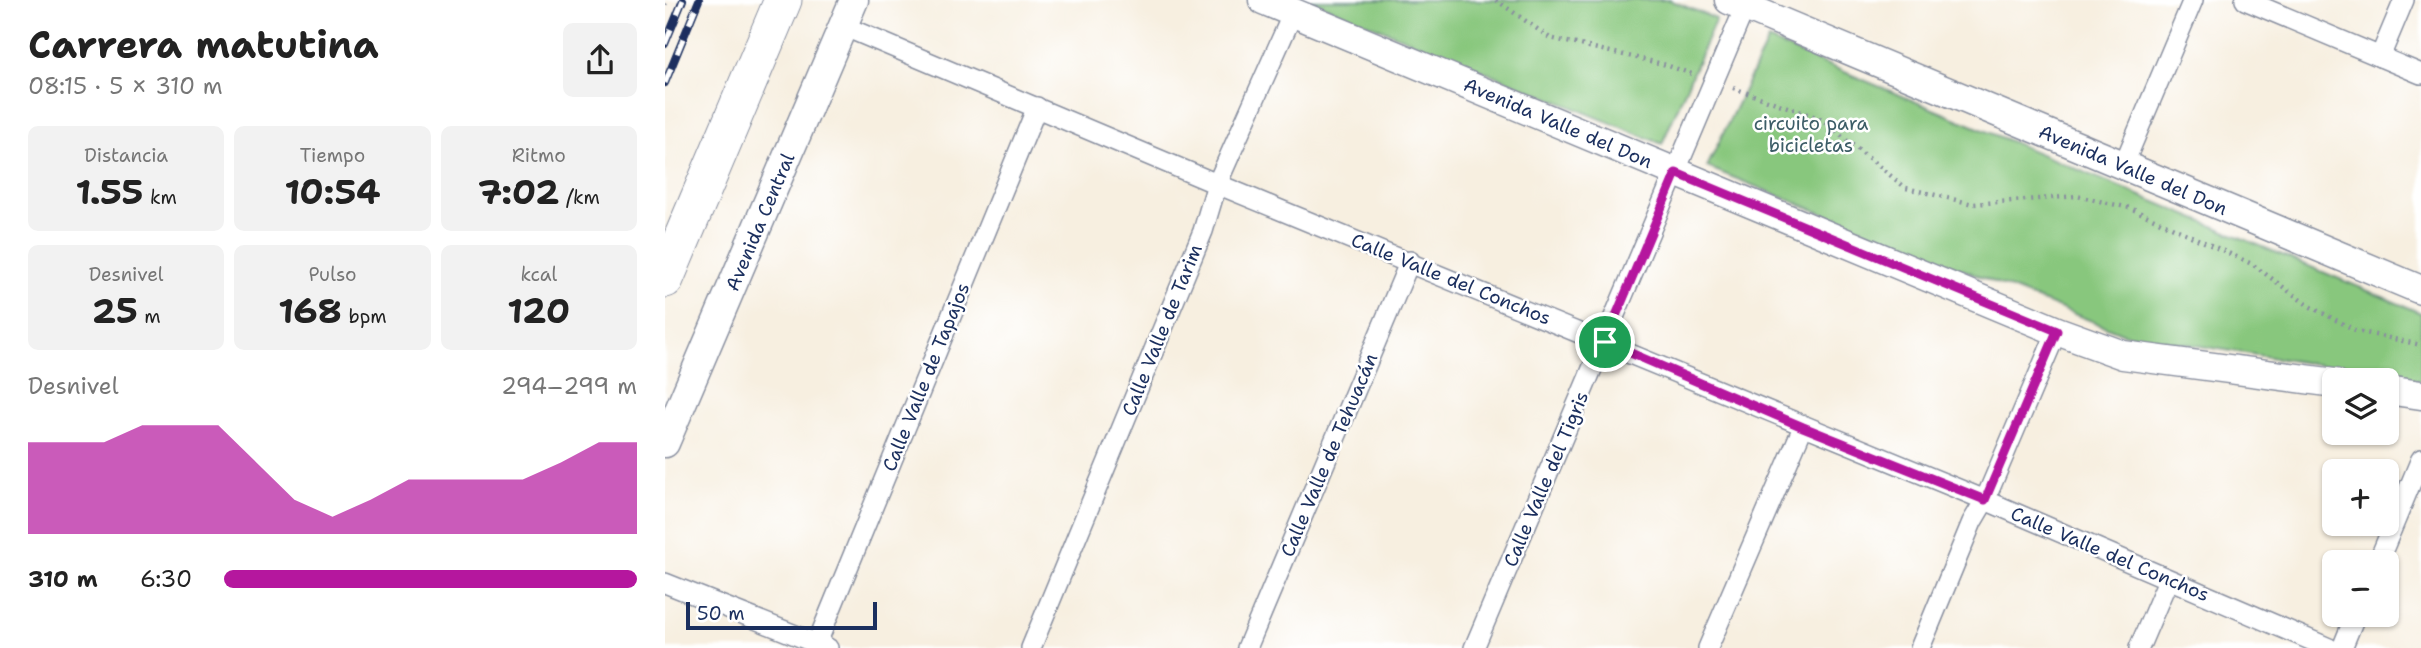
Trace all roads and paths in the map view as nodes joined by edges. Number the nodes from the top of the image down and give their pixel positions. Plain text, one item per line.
1 (667, 0) edge
2 (783, 0) edge
3 (1263, 0) edge
4 (1496, 0) edge
5 (2193, 0) edge
6 (2245, 0) edge
7 (2404, 0) edge
8 (1741, 2) edge
9 (665, 5) edge
10 (849, 13) edge
11 (1293, 13) junction
12 (2380, 57) junction
13 (2421, 74) edge
14 (1714, 82) junction
15 (1037, 107) junction
16 (2123, 166) junction
17 (1676, 173) junction
18 (1217, 184) junction
19 (1410, 261) junction
20 (665, 279) edge
21 (2421, 290) edge
22 (2057, 331) junction
23 (1605, 342) junction
24 (2421, 345) edge
25 (2322, 381) edge
26 (2399, 392) edge
27 (2421, 395) edge
28 (1803, 427) junction
29 (665, 443) edge
30 (2421, 459) edge
31 (1985, 500) junction
32 (2383, 550) edge
33 (2168, 580) junction
34 (665, 583) edge
35 (2351, 627) edge
36 (821, 646) edge
37 (1031, 648) edge
38 (1247, 648) edge
39 (1474, 648) edge
40 (1708, 648) edge
41 (1920, 648) edge
42 (2139, 648) edge
43 (2329, 648) edge
44 (2342, 648) edge

1 - 9 path
2 - 20 highway
3 - 11 street, Avenida Valle del Don
4 - 14 path
5 - 16 street
6 - 12 street
7 - 12 street
8 - 14 street, Calle Valle del Tigris
8 - 16 street, Avenida Valle del Don
10 - 15 street, Calle Valle del Conchos
10 - 29 street, Avenida Central
11 - 17 street, Avenida Valle del Don
11 - 18 street, Calle Valle de Tarim
12 - 13 street
14 - 17 street, Calle Valle del Tigris
14 - 24 path
15 - 18 street, Calle Valle del Conchos
15 - 36 street, Calle Valle de Tapajos
16 - 21 street, Avenida Valle del Don
17 - 22 street, Avenida Valle del Don
17 - 23 street, Calle Valle del Tigris
18 - 19 street, Calle Valle del Conchos
18 - 37 street, Calle Valle de Tarim
19 - 23 street, Calle Valle del Conchos
19 - 38 street, Calle Valle de Tehuacán
22 - 25 street, Avenida Valle del Don
22 - 31 street
23 - 28 street, Calle Valle del Conchos
23 - 39 street, Calle Valle del Tigris
26 - 27 street
28 - 31 street, Calle Valle del Conchos
28 - 40 street
30 - 32 street
31 - 33 street, Calle Valle del Conchos
31 - 41 street
33 - 42 street
33 - 43 street, Calle Valle del Conchos
34 - 36 street
35 - 44 street

